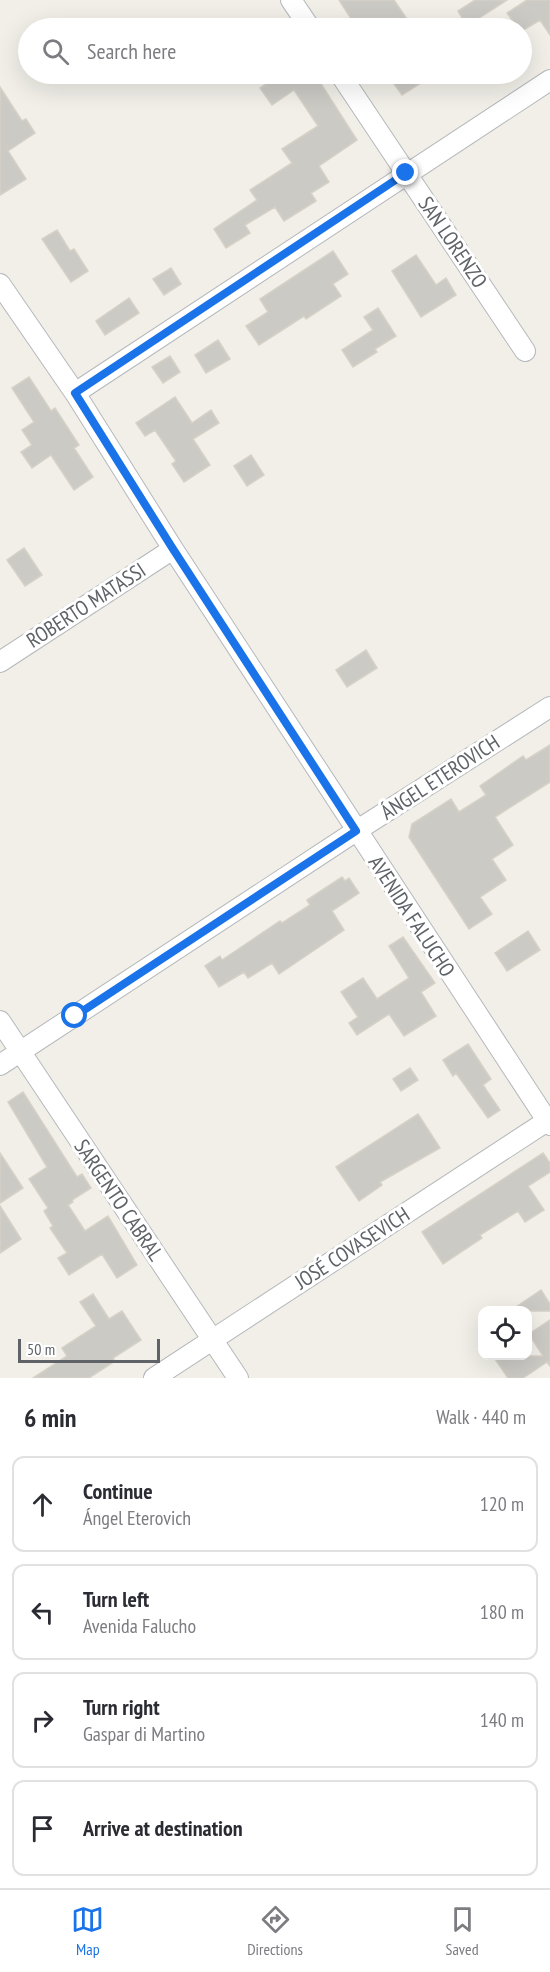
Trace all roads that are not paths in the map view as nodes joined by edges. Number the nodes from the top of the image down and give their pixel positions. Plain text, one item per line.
1 (291, 0) edge
2 (303, 18) edge
3 (550, 80) edge
4 (347, 84) edge
5 (406, 173) junction
6 (1, 289) edge
7 (525, 351) dead end
8 (75, 393) junction
9 (173, 549) junction
10 (0, 662) edge
11 (550, 707) edge
12 (356, 831) junction
13 (0, 1021) edge
14 (20, 1052) junction
15 (0, 1065) edge
16 (549, 1122) edge
17 (212, 1339) junction
18 (154, 1378) edge
19 (238, 1378) edge

1 - 2 street
3 - 5 street
4 - 5 street, SAN LORENZO
5 - 7 street, SAN LORENZO
5 - 8 street
6 - 8 street, AVENIDA FALUCHO
8 - 9 street, AVENIDA FALUCHO
9 - 10 street, ROBERTO MATASSI
9 - 12 street, AVENIDA FALUCHO
11 - 12 street, ÁNGEL ETEROVICH
12 - 14 street, ÁNGEL ETEROVICH
12 - 16 street, AVENIDA FALUCHO
13 - 14 street, SARGENTO CABRAL
14 - 15 street, ÁNGEL ETEROVICH
14 - 17 street, SARGENTO CABRAL
16 - 17 street, JOSÉ COVASEVICH
17 - 18 street, JOSÉ COVASEVICH
17 - 19 street, SARGENTO CABRAL

